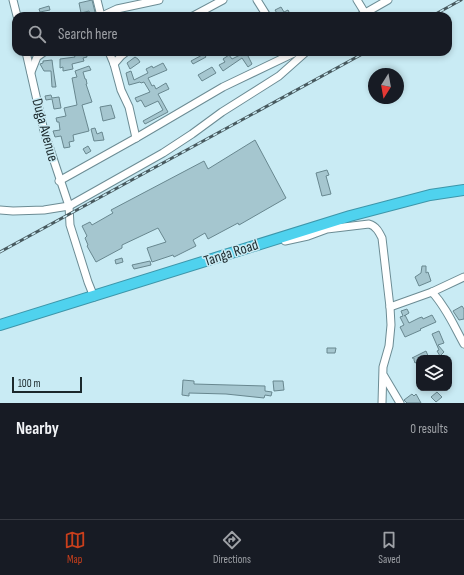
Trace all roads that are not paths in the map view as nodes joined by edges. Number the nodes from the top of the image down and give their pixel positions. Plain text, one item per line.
1 (13, 0) edge
2 (97, 0) edge
3 (159, 0) edge
4 (223, 0) edge
5 (257, 0) edge
6 (357, 0) edge
7 (388, 0) edge
8 (16, 12) edge
9 (101, 12) edge
10 (111, 12) edge
11 (200, 12) edge
12 (264, 12) edge
13 (362, 12) edge
14 (368, 12) edge
15 (27, 56) edge
16 (38, 56) edge
17 (111, 56) edge
18 (120, 56) edge
19 (283, 56) edge
20 (302, 56) edge
21 (114, 64) junction
22 (31, 72) junction
23 (136, 138) junction
24 (60, 180) junction
25 (464, 190) edge
26 (69, 206) junction
27 (0, 210) edge
28 (255, 246) junction
29 (464, 277) edge
30 (432, 292) junction
31 (94, 297) junction
32 (390, 307) junction
33 (0, 325) edge
34 (464, 344) edge
35 (384, 375) junction
36 (382, 403) edge
37 (400, 403) edge

1 - 8 street
2 - 9 street
3 - 10 street
4 - 11 street
5 - 12 street
6 - 13 street
7 - 14 street
15 - 22 street, Duga Avenue
16 - 22 street
17 - 21 street
18 - 21 street
19 - 23 street
20 - 26 street
21 - 23 street
22 - 24 street, Duga Avenue
23 - 24 street
24 - 26 street, Duga Avenue
25 - 28 highway, Tanga Road
26 - 27 street
26 - 31 street, Duga Avenue
28 - 31 highway, Tanga Road
28 - 32 street
29 - 30 street
30 - 32 street
30 - 34 street
31 - 33 highway, Tanga Road
32 - 35 street
35 - 36 street
35 - 37 street

